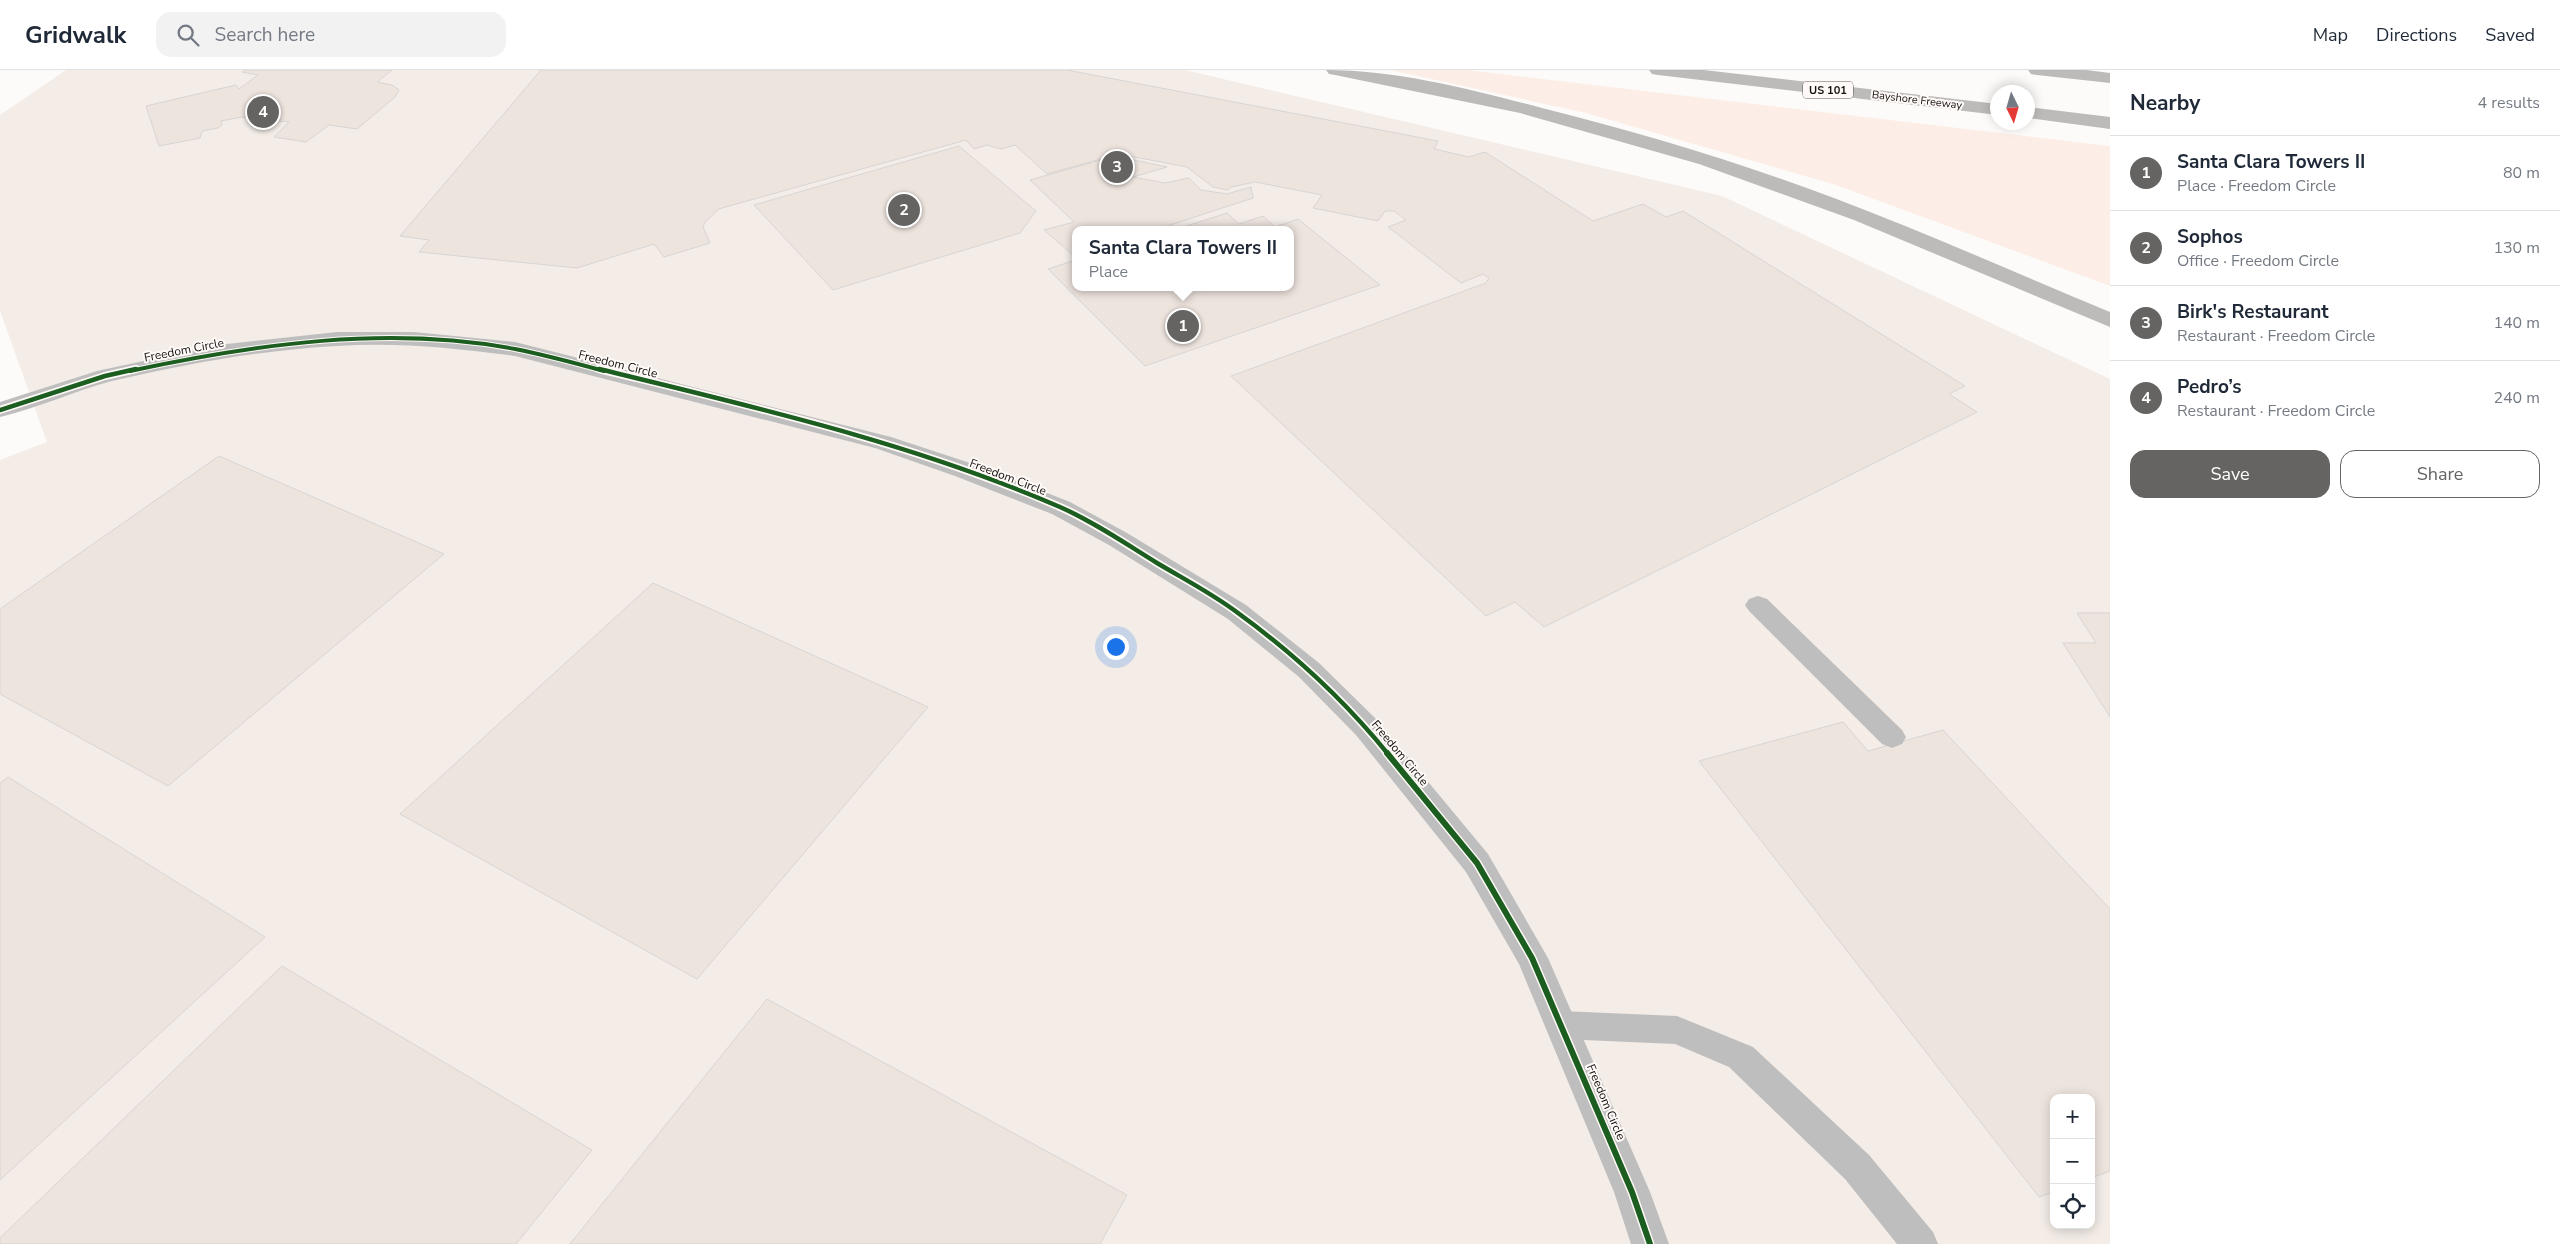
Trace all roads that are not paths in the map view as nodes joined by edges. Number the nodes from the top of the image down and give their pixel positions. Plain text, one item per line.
1 (1335, 70) edge
2 (1658, 70) edge
3 (2038, 70) edge
4 (2095, 70) edge
5 (2110, 71) edge
6 (2110, 78) edge
7 (1990, 109) edge
8 (2035, 114) edge
9 (2110, 123) edge
10 (2110, 320) edge
11 (0, 410) edge
12 (1758, 604) dead end
13 (1892, 737) dead end
14 (1561, 1025) junction
15 (1650, 1244) edge
16 (1920, 1244) edge

1 - 10 highway
2 - 7 highway, Bayshore Freeway / US 101
3 - 6 highway
4 - 5 highway
8 - 9 highway
11 - 14 street, Freedom Circle
12 - 13 lane
14 - 15 street, Freedom Circle
14 - 16 lane

